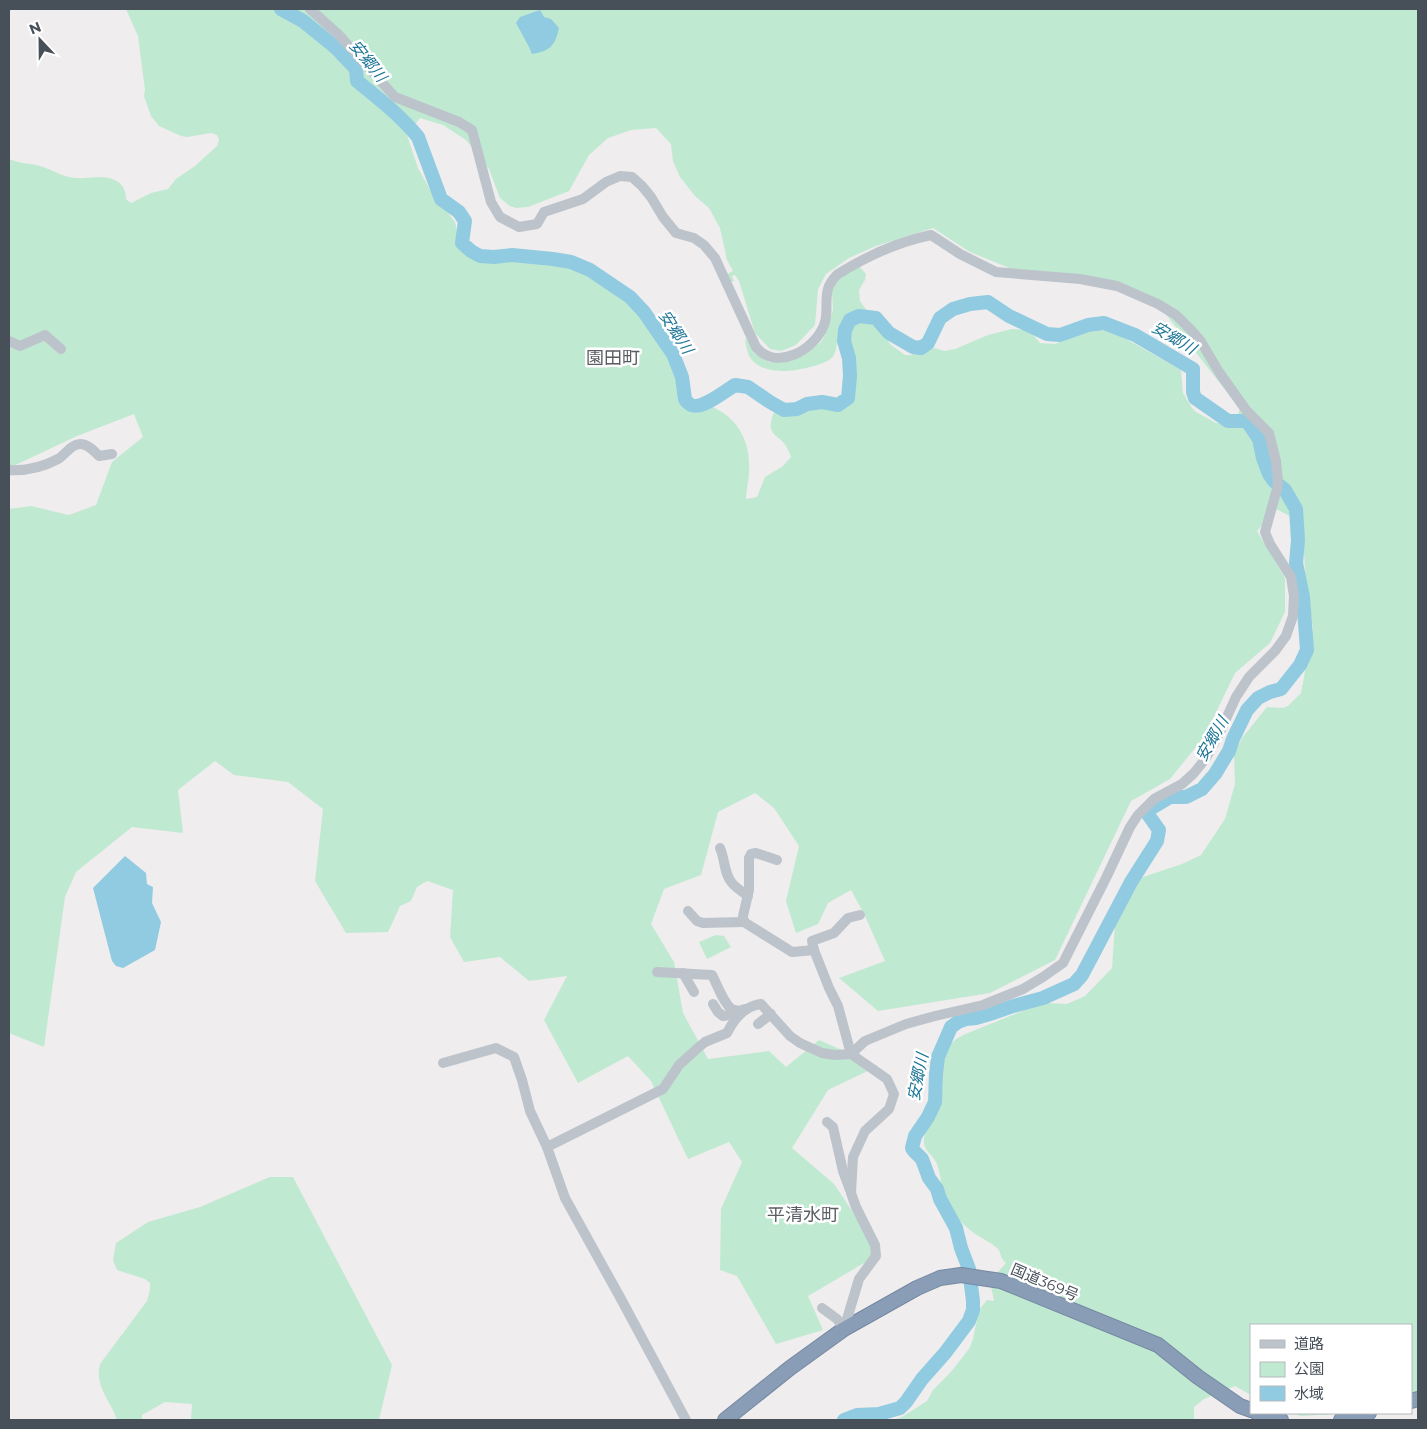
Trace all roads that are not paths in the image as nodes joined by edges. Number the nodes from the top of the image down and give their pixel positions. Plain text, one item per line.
1 (310, 9) edge
2 (9, 341) edge
3 (61, 349) dead end
4 (112, 454) dead end
5 (9, 470) edge
6 (720, 848) dead end
7 (777, 860) dead end
8 (748, 896) junction
9 (688, 911) dead end
10 (860, 915) dead end
11 (744, 922) junction
12 (814, 950) junction
13 (657, 972) dead end
14 (683, 973) junction
15 (694, 992) dead end
16 (713, 1004) dead end
17 (740, 1010) junction
18 (771, 1014) junction
19 (758, 1024) dead end
20 (851, 1054) junction
21 (443, 1063) dead end
22 (827, 1122) dead end
23 (547, 1147) junction
24 (851, 1193) junction
25 (822, 1308) dead end
26 (844, 1329) junction
27 (1250, 1410) edge
28 (1260, 1414) edge
29 (1365, 1414) edge
30 (686, 1420) edge
31 (725, 1420) edge
32 (1281, 1420) edge
33 (1341, 1420) edge

1 - 20 street
2 - 3 street
4 - 5 street
6 - 8 street
7 - 8 street
8 - 11 street
9 - 11 street
10 - 12 street
11 - 12 street
12 - 20 street
13 - 14 street
14 - 15 street
14 - 17 street
16 - 17 street
17 - 18 street
17 - 23 street
18 - 19 street
18 - 20 street
20 - 24 street
21 - 23 street
22 - 24 street
23 - 30 street
24 - 26 street
25 - 26 street
26 - 27 highway, 国道369号
26 - 31 highway, 国道369号
28 - 32 highway
29 - 33 highway

